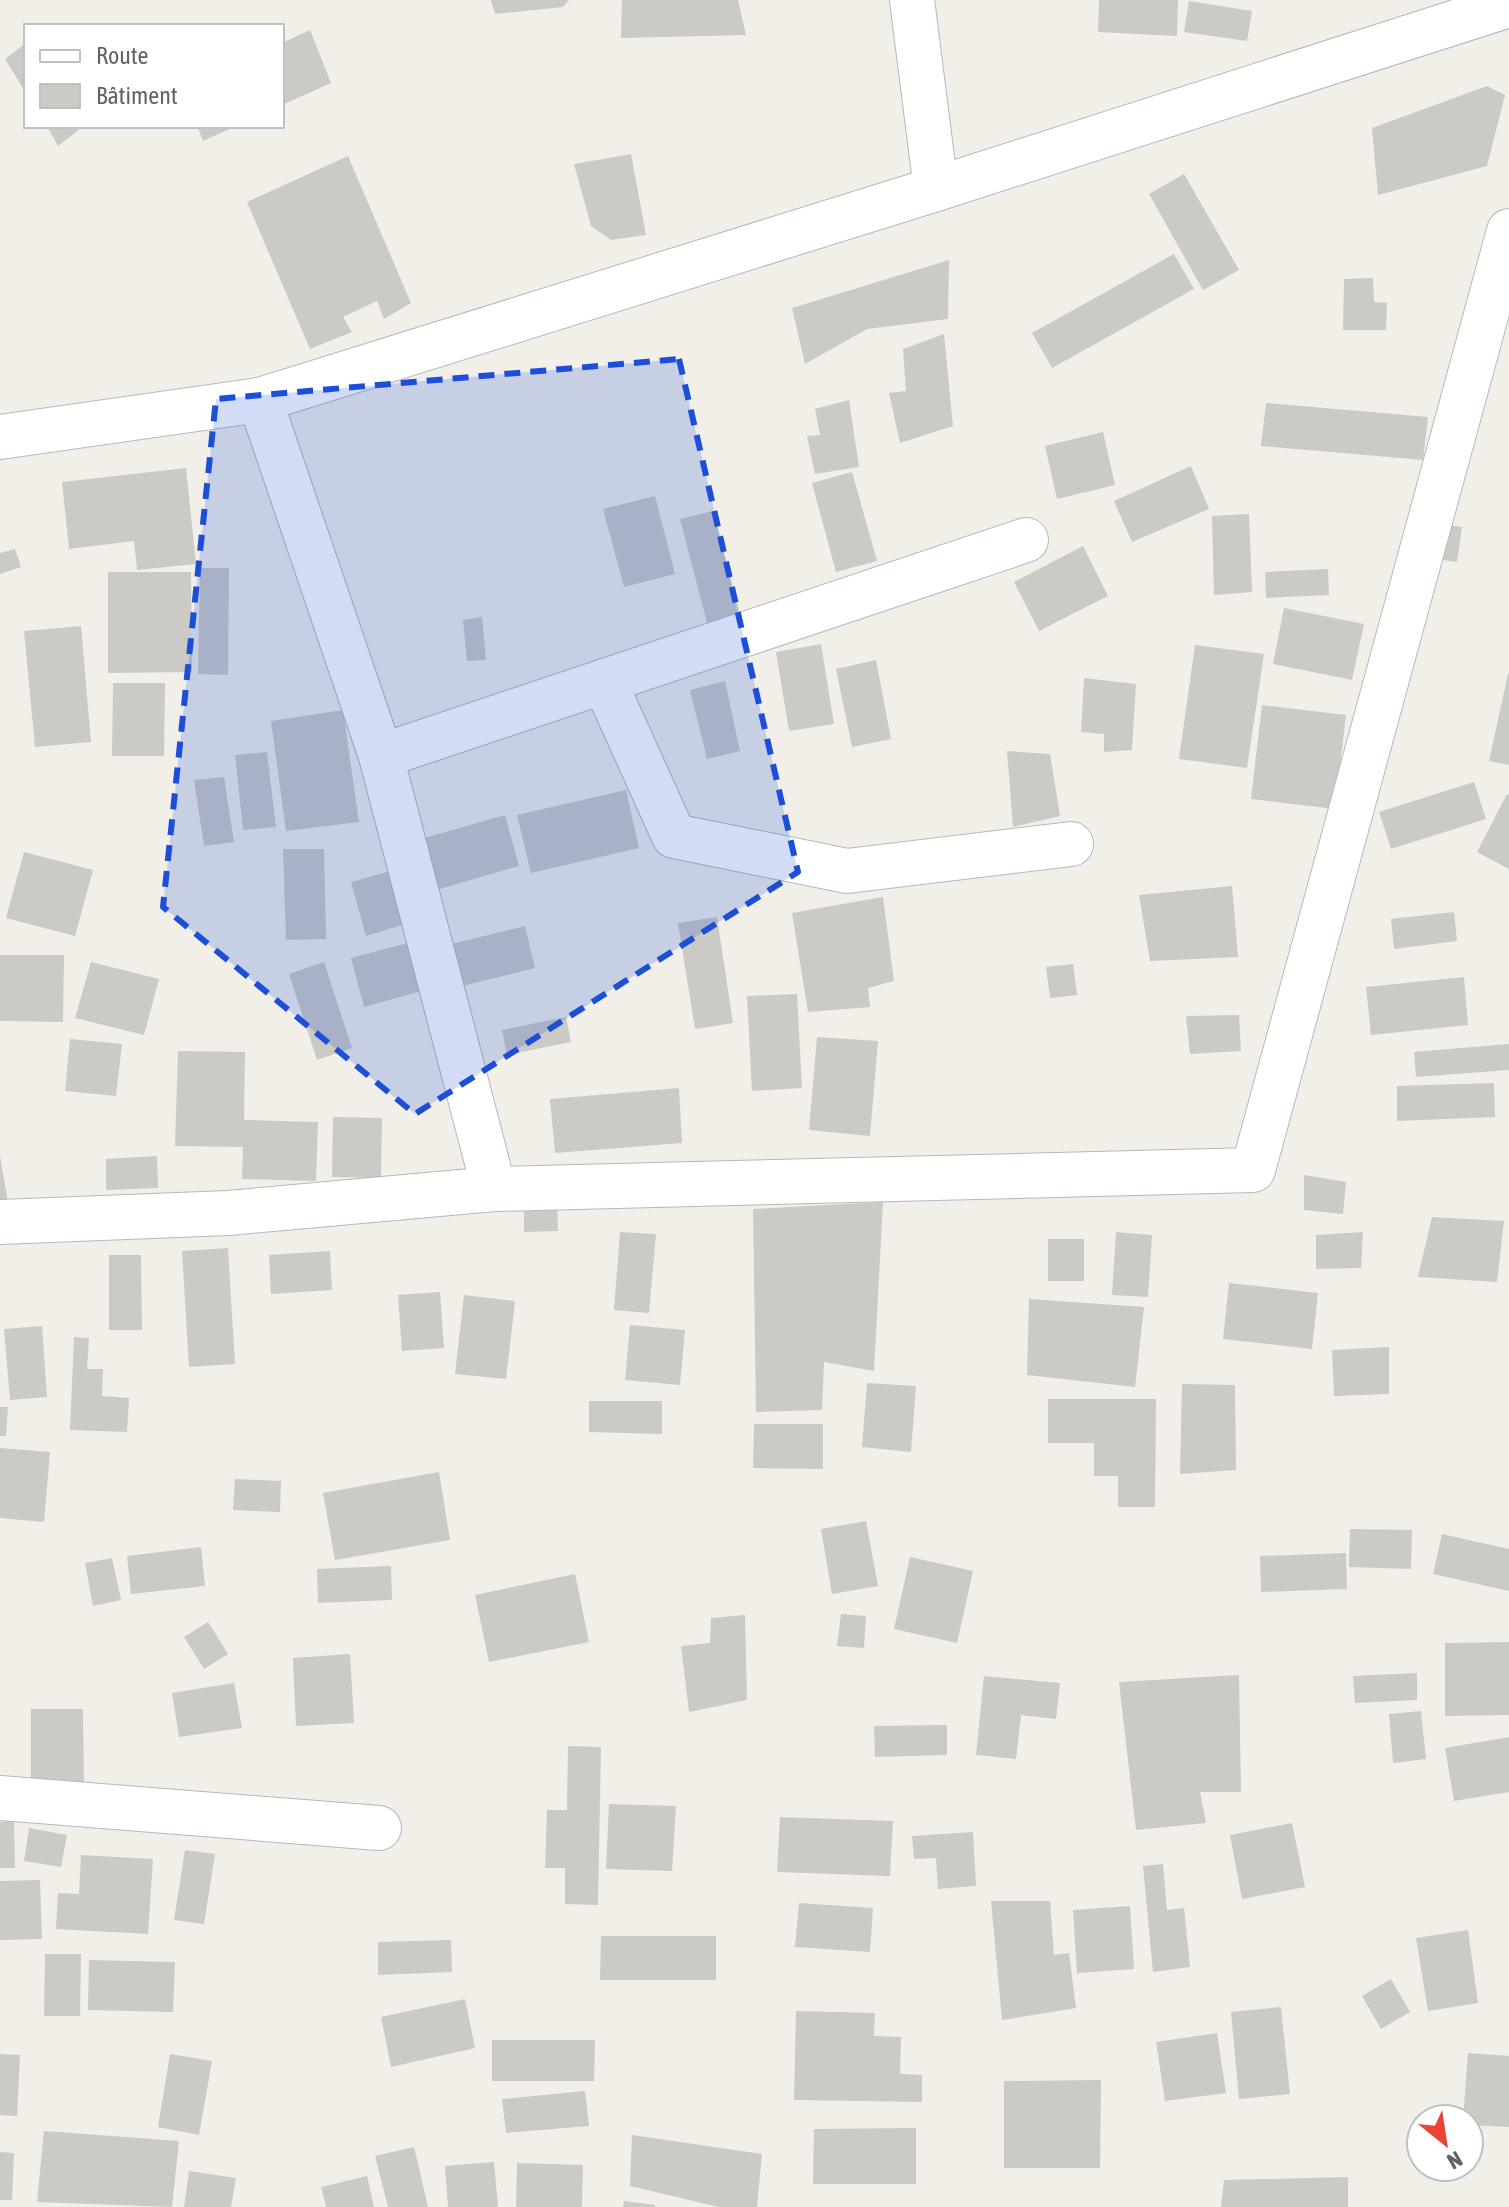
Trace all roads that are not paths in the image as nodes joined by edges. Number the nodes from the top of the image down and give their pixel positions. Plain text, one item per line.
1 (912, 0) edge
2 (1509, 5) edge
3 (936, 189) junction
4 (1509, 231) edge
5 (260, 400) junction
6 (0, 437) edge
7 (1026, 540) dead end
8 (604, 681) junction
9 (381, 756) junction
10 (1071, 844) dead end
11 (494, 1189) junction
12 (0, 1222) edge
13 (0, 1798) edge
14 (379, 1828) dead end

1 - 3 street
2 - 3 street
3 - 5 street
4 - 11 street
5 - 6 street
5 - 9 street
7 - 8 street
8 - 9 street
8 - 10 street
9 - 11 street
11 - 12 street
13 - 14 street

